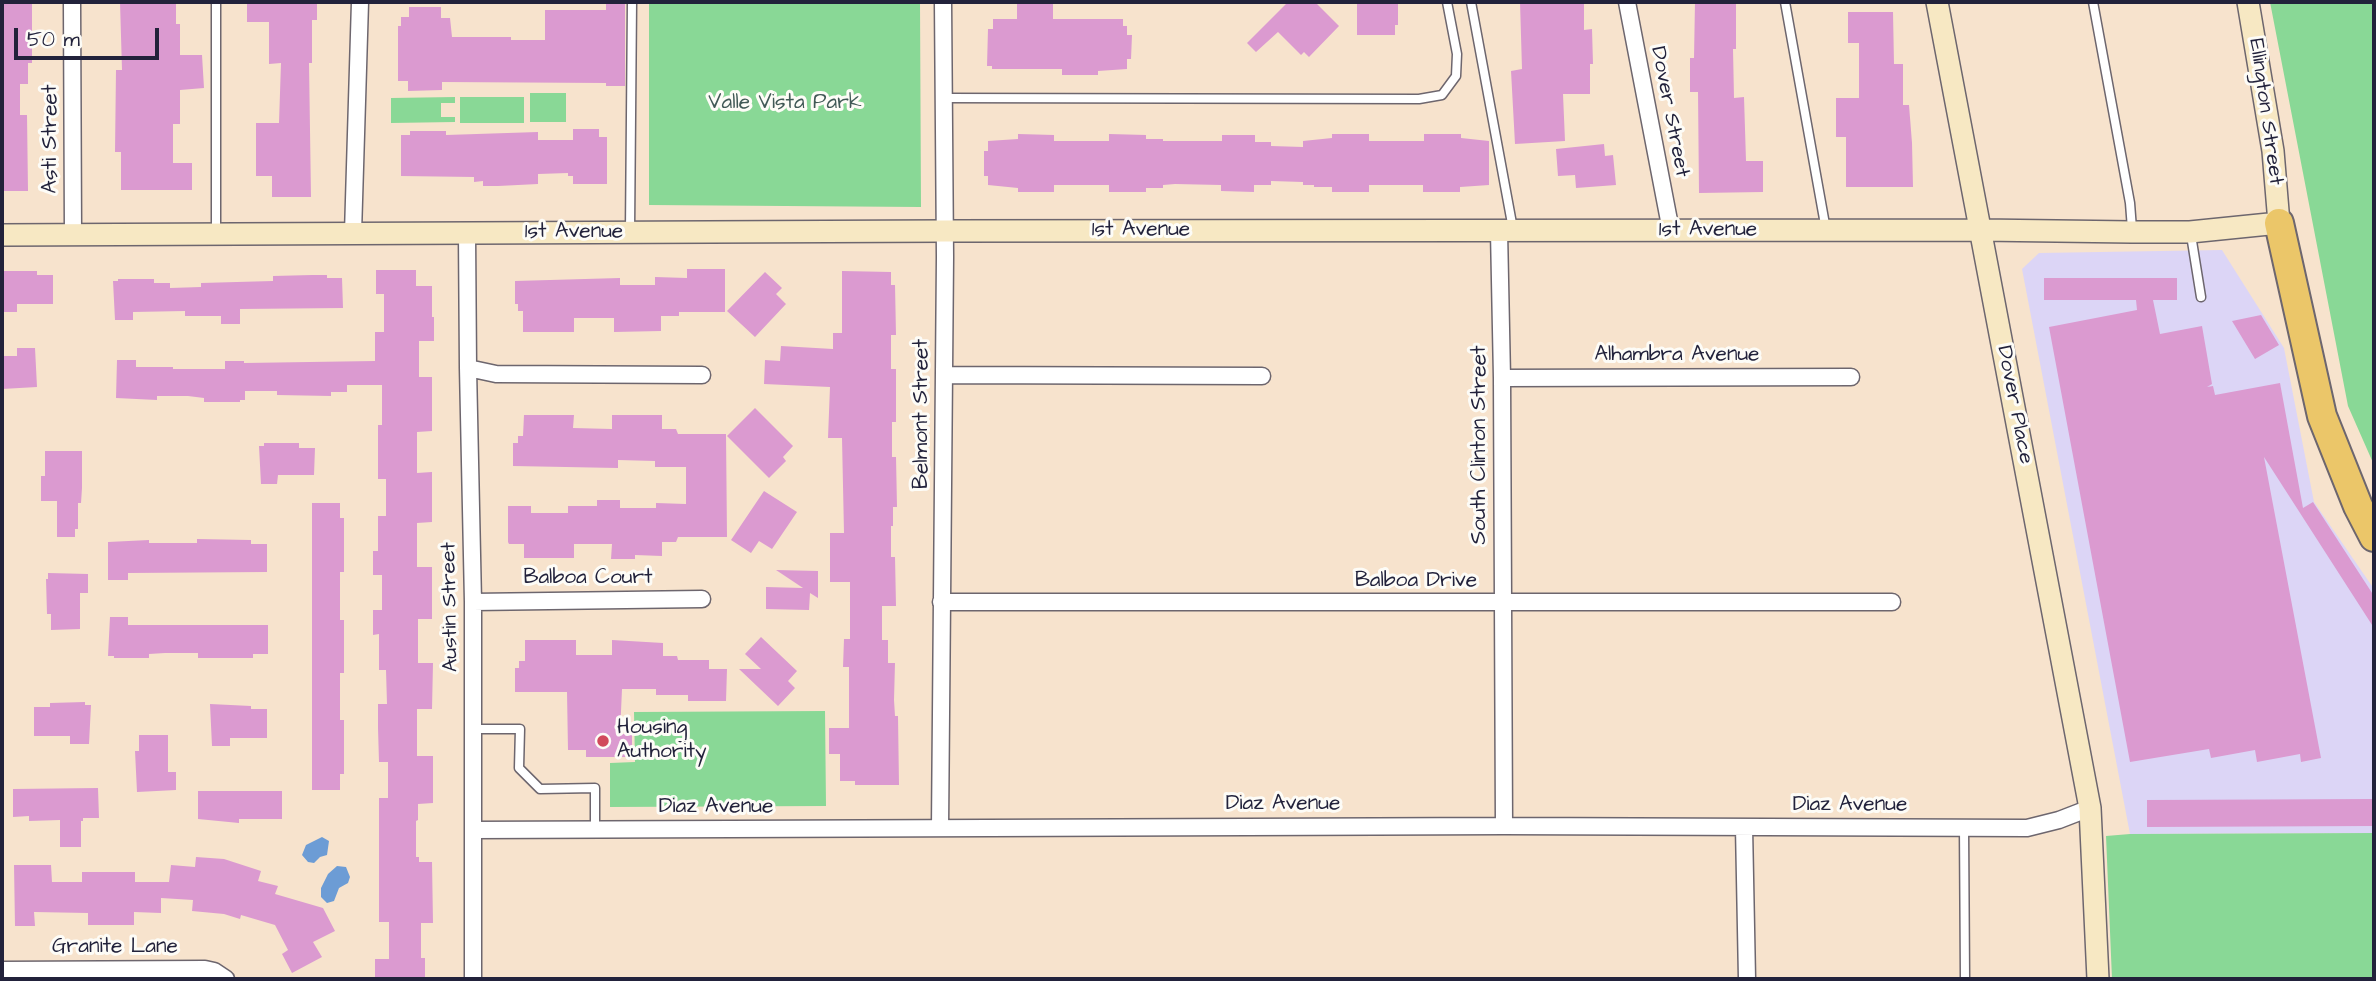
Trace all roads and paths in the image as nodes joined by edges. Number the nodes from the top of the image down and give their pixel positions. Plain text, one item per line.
1 (72, 2) edge
2 (216, 2) edge
3 (360, 2) edge
4 (632, 2) edge
5 (943, 2) edge
6 (1447, 2) edge
7 (1471, 2) edge
8 (1627, 2) edge
9 (1785, 2) edge
10 (1937, 2) edge
11 (2092, 2) edge
12 (2248, 2) edge
13 (944, 98) junction
14 (2279, 223) junction
15 (1826, 230) junction
16 (1981, 230) junction
17 (945, 231) junction
18 (1506, 231) junction
19 (1671, 231) junction
20 (2132, 232) junction
21 (2190, 232) junction
22 (216, 233) junction
23 (353, 233) junction
24 (630, 233) junction
25 (73, 234) junction
26 (467, 234) junction
27 (2, 235) edge
28 (2201, 298) dead end
29 (468, 368) junction
30 (702, 375) dead end
31 (944, 375) junction
32 (1262, 376) dead end
33 (1502, 377) junction
34 (1851, 377) dead end
35 (2374, 537) edge
36 (702, 600) dead end
37 (474, 602) junction
38 (941, 602) junction
39 (1892, 602) dead end
40 (1503, 603) junction
41 (473, 729) junction
42 (2090, 808) junction
43 (1504, 826) junction
44 (940, 827) junction
45 (1744, 827) junction
46 (1964, 827) junction
47 (473, 830) junction
48 (595, 830) junction
49 (2, 970) edge
50 (226, 979) edge
51 (473, 979) edge
52 (1747, 979) edge
53 (1965, 979) edge
54 (2098, 979) edge

1 - 25 street, Asti Street
2 - 22 lane
3 - 23 street
4 - 24 lane
5 - 13 street, Belmont Street
6 - 13 lane
7 - 18 lane
8 - 19 street, Dover Street
9 - 15 lane
10 - 16 street, Dover Place
11 - 20 lane
12 - 14 street, Ellington Street
13 - 17 street, Belmont Street
14 - 21 street, 1st Avenue
14 - 35 highway
15 - 16 street, 1st Avenue
15 - 19 street, 1st Avenue
16 - 20 street, 1st Avenue
16 - 42 street, Dover Place
17 - 18 street, 1st Avenue
17 - 24 street, 1st Avenue
17 - 31 street, Belmont Street
18 - 19 street, 1st Avenue
18 - 33 street, South Clinton Street
20 - 21 street, 1st Avenue
21 - 28 lane
22 - 23 street, 1st Avenue
22 - 25 street, 1st Avenue
23 - 26 street, 1st Avenue
24 - 26 street, 1st Avenue
25 - 27 street, 1st Avenue
26 - 29 street, Austin Street
29 - 30 street
29 - 37 street, Austin Street
31 - 32 street
31 - 38 street, Belmont Street
33 - 34 street, Alhambra Avenue
33 - 40 street, South Clinton Street
36 - 37 street, Balboa Court
37 - 41 street, Austin Street
38 - 40 street, Balboa Drive
38 - 44 street, Belmont Street
39 - 40 street, Balboa Drive
40 - 43 street, South Clinton Street
41 - 47 street, Austin Street
41 - 48 lane
42 - 46 street, Diaz Avenue
42 - 54 street, Dover Place
43 - 44 street, Diaz Avenue
43 - 45 street, Diaz Avenue
44 - 48 street, Diaz Avenue
45 - 46 street, Diaz Avenue
45 - 52 street
46 - 53 lane
47 - 48 street, Diaz Avenue
47 - 51 street, Austin Street
49 - 50 street, Granite Lane

